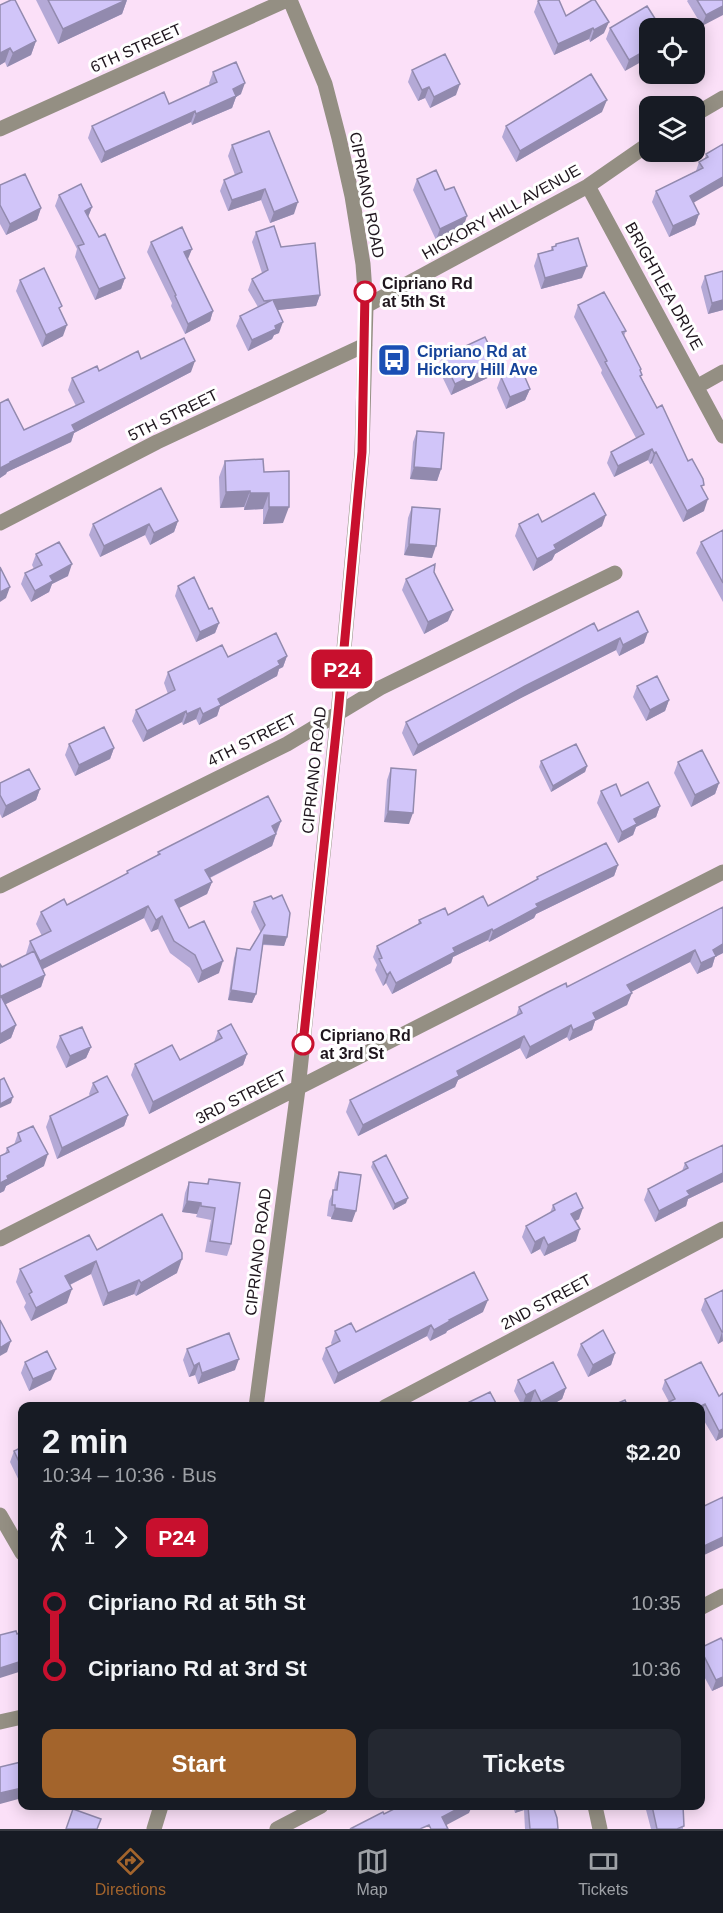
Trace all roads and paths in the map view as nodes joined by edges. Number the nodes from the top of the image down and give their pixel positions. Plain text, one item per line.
1 (288, 0) edge
2 (723, 98) edge
3 (705, 109) edge
4 (0, 129) edge
5 (639, 151) edge
6 (588, 186) junction
7 (366, 306) junction
8 (365, 345) junction
9 (723, 372) edge
10 (698, 386) junction
11 (723, 436) edge
12 (0, 523) edge
13 (615, 573) dead end
14 (338, 714) junction
15 (723, 872) edge
16 (0, 886) edge
17 (298, 1089) junction
18 (723, 1229) edge
19 (0, 1239) edge
20 (257, 1402) edge
21 (394, 1402) edge
22 (0, 1515) edge
23 (18, 1546) edge
24 (723, 1596) edge
25 (705, 1605) edge
26 (18, 1718) edge
27 (0, 1722) edge
28 (160, 1810) edge
29 (313, 1810) edge
30 (597, 1810) edge
31 (154, 1829) edge
32 (277, 1829) edge
33 (600, 1829) edge

1 - 4 street, 6TH STREET
1 - 7 street, CIPRIANO ROAD
2 - 3 street
5 - 6 street, HICKORY HILL AVENUE
6 - 7 street, HICKORY HILL AVENUE
6 - 10 street, BRIGHTLEA DRIVE
7 - 8 street, CIPRIANO ROAD
8 - 12 street, 5TH STREET
8 - 14 street, CIPRIANO ROAD
9 - 10 street
10 - 11 street, BRIGHTLEA DRIVE
13 - 14 street, 4TH STREET
14 - 16 street, 4TH STREET
14 - 17 street, CIPRIANO ROAD
15 - 17 street, 3RD STREET
17 - 19 street, 3RD STREET
17 - 20 street, CIPRIANO ROAD
18 - 21 street, 2ND STREET
22 - 23 street
24 - 25 street
26 - 27 street
28 - 31 street
29 - 32 street
30 - 33 street

